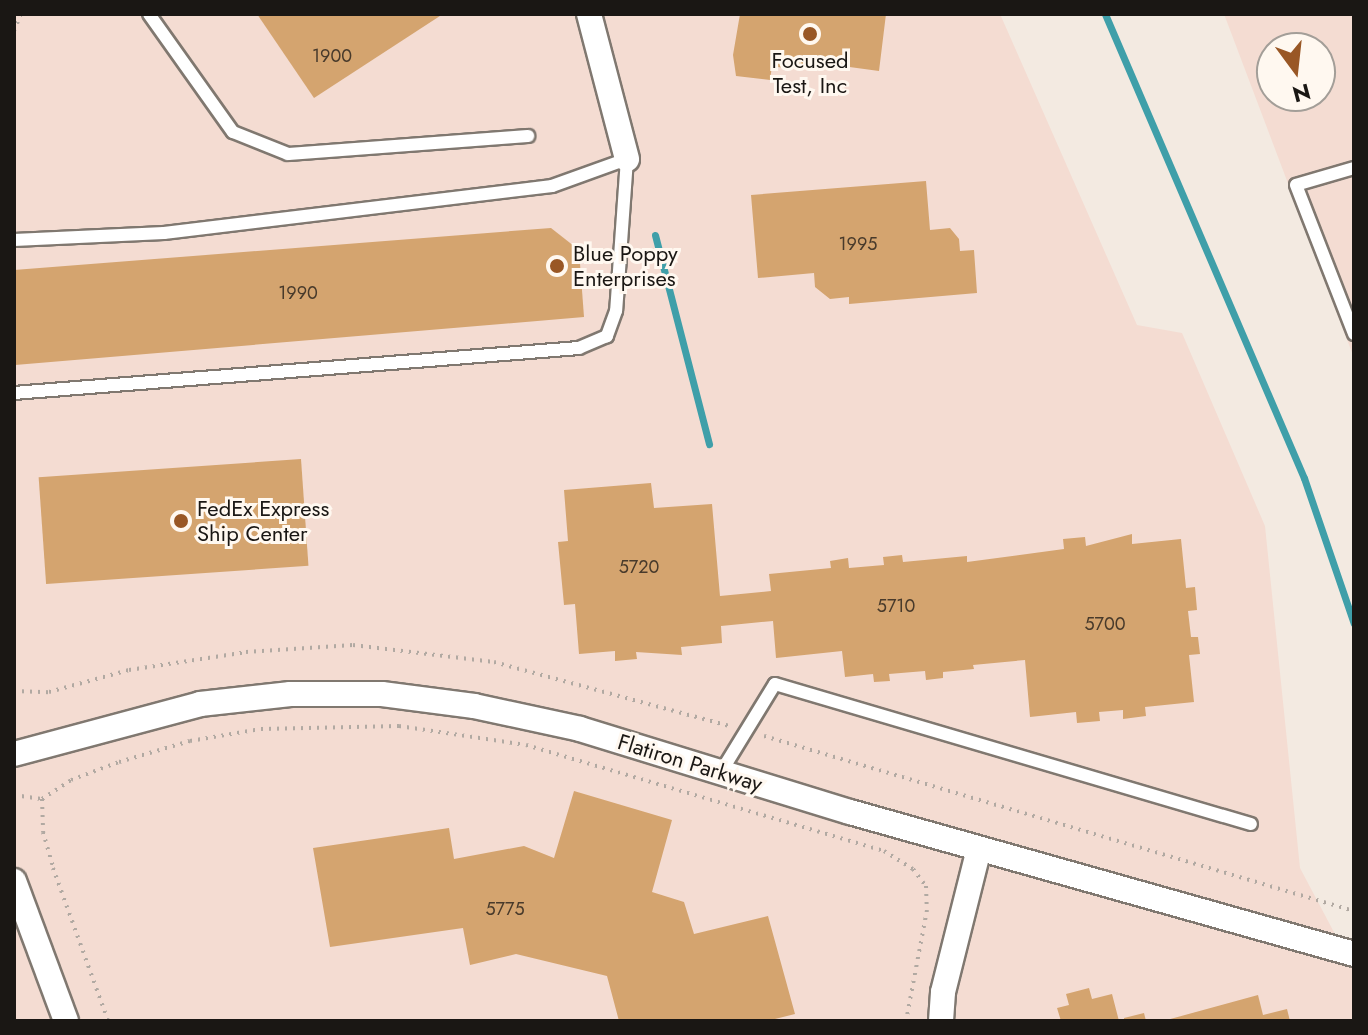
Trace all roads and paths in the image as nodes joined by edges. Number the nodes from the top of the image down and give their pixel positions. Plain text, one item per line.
1 (21, 14) edge
2 (149, 14) edge
3 (589, 14) edge
4 (14, 31) edge
5 (528, 136) dead end
6 (627, 159) junction
7 (1354, 168) edge
8 (14, 240) edge
9 (1354, 334) edge
10 (14, 393) edge
11 (14, 754) edge
12 (721, 772) junction
13 (14, 795) edge
14 (42, 799) junction
15 (1251, 824) dead end
16 (979, 849) junction
17 (14, 881) edge
18 (1354, 954) edge
19 (66, 1021) edge
20 (108, 1021) edge
21 (906, 1021) edge
22 (941, 1021) edge

1 - 4 path
2 - 5 lane
3 - 6 street
6 - 8 lane
6 - 10 lane
7 - 9 lane
11 - 12 street, Flatiron Parkway
12 - 15 lane
12 - 16 street, Flatiron Parkway
13 - 14 path
14 - 20 path
14 - 21 path
16 - 18 street, Flatiron Parkway
16 - 22 street
17 - 19 street

